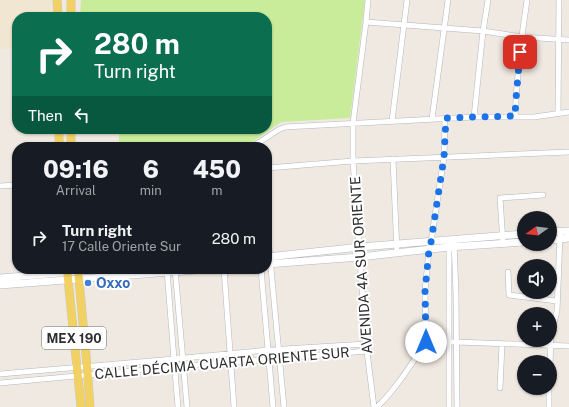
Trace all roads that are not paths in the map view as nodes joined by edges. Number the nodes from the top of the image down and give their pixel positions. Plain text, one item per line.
1 (57, 0) edge
2 (71, 0) edge
3 (368, 0) edge
4 (407, 0) edge
5 (448, 0) edge
6 (488, 0) edge
7 (527, 0) edge
8 (559, 0) edge
9 (58, 12) edge
10 (71, 12) edge
11 (366, 22) junction
12 (404, 25) junction
13 (445, 28) junction
14 (483, 31) junction
15 (522, 37) junction
16 (559, 40) junction
17 (569, 40) edge
18 (569, 112) edge
19 (558, 114) junction
20 (515, 116) junction
21 (474, 117) junction
22 (446, 118) junction
23 (432, 119) junction
24 (392, 121) junction
25 (353, 123) junction
26 (272, 134) edge
27 (272, 134) edge
28 (260, 142) edge
29 (569, 152) edge
30 (444, 157) junction
31 (393, 159) junction
32 (352, 161) junction
33 (272, 168) edge
34 (12, 185) edge
35 (0, 186) edge
36 (543, 195) dead end
37 (569, 231) edge
38 (517, 234) edge
39 (557, 234) edge
40 (502, 235) junction
41 (560, 235) junction
42 (557, 236) edge
43 (569, 238) edge
44 (431, 242) junction
45 (517, 243) edge
46 (452, 244) junction
47 (503, 244) junction
48 (396, 245) junction
49 (360, 247) junction
50 (429, 250) junction
51 (397, 253) junction
52 (360, 257) junction
53 (272, 260) edge
54 (272, 260) edge
55 (508, 272) dead end
56 (68, 274) edge
57 (79, 274) edge
58 (171, 274) edge
59 (171, 274) edge
60 (224, 274) edge
61 (261, 274) edge
62 (271, 274) edge
63 (0, 278) edge
64 (0, 285) edge
65 (449, 295) junction
66 (456, 295) junction
67 (557, 300) junction
68 (264, 306) junction
69 (275, 306) junction
70 (557, 307) edge
71 (172, 330) junction
72 (180, 330) junction
73 (426, 342) junction
74 (449, 342) junction
75 (457, 342) junction
76 (366, 344) junction
77 (502, 344) junction
78 (517, 345) edge
79 (557, 346) edge
80 (569, 346) edge
81 (279, 349) junction
82 (268, 350) junction
83 (367, 351) junction
84 (230, 353) junction
85 (182, 358) junction
86 (280, 358) junction
87 (174, 359) junction
88 (269, 359) junction
89 (231, 362) junction
90 (112, 364) junction
91 (183, 366) junction
92 (174, 367) junction
93 (87, 370) junction
94 (77, 371) junction
95 (113, 372) junction
96 (0, 374) edge
97 (0, 383) edge
98 (500, 388) dead end
99 (549, 395) edge
100 (80, 407) edge
101 (90, 407) edge
102 (178, 407) edge
103 (187, 407) edge
104 (234, 407) edge
105 (273, 407) edge
106 (284, 407) edge
107 (374, 407) edge
108 (377, 407) edge
109 (449, 407) edge
110 (457, 407) edge
111 (549, 407) edge

1 - 9 main road
2 - 10 main road
3 - 11 street, AVENIDA 4A SUR ORIENTE
4 - 12 street
5 - 13 street
6 - 14 street
7 - 15 street
8 - 16 street
11 - 12 street
11 - 25 street, AVENIDA 4A SUR ORIENTE
12 - 13 street
12 - 24 street
13 - 14 street
13 - 23 street
14 - 15 street
14 - 21 street
15 - 16 street
15 - 20 street
16 - 17 street
16 - 19 street
18 - 19 street
19 - 20 street
20 - 21 street
21 - 22 street
22 - 23 street
22 - 30 street
23 - 24 street
24 - 25 street
25 - 26 street
25 - 32 street, AVENIDA 4A SUR ORIENTE
27 - 28 street
29 - 30 street
30 - 31 street
30 - 44 street
31 - 32 street
31 - 48 street
32 - 33 street
32 - 49 street, AVENIDA 4A SUR ORIENTE
34 - 35 street
36 - 40 street
37 - 41 main road
38 - 40 main road
39 - 41 main road
40 - 46 main road
40 - 47 street
41 - 42 main road
41 - 43 main road
41 - 67 street
44 - 46 main road
44 - 48 main road
44 - 50 street
45 - 47 main road
46 - 47 main road
46 - 50 main road
46 - 65 street
46 - 66 street
48 - 49 main road
48 - 51 street
49 - 52 street, AVENIDA 4A SUR ORIENTE
49 - 53 main road
50 - 51 main road
50 - 73 street
51 - 52 main road
52 - 54 main road
52 - 76 street, AVENIDA 4A SUR ORIENTE
55 - 67 street
56 - 63 main road
56 - 64 main road
56 - 94 main road, MEX 190
57 - 93 main road, MEX 190
58 - 72 street
59 - 71 street
60 - 84 street
61 - 68 street
62 - 69 street
65 - 66 street
65 - 74 street
66 - 75 street
67 - 70 street
68 - 69 street
68 - 82 street
69 - 81 street
71 - 72 street
71 - 87 street
72 - 85 street
73 - 74 street
73 - 108 street
74 - 75 street
74 - 109 street
75 - 77 street
75 - 110 street
76 - 81 street, CALLE DÉCIMA CUARTA ORIENTE SUR
76 - 83 street, AVENIDA 4A SUR ORIENTE
77 - 78 street
77 - 98 street
79 - 80 street
81 - 82 street, CALLE DÉCIMA CUARTA ORIENTE SUR
81 - 86 street
82 - 84 street, CALLE DÉCIMA CUARTA ORIENTE SUR
82 - 88 street
83 - 86 street, CALLE DÉCIMA CUARTA ORIENTE SUR
83 - 107 street, AVENIDA 4A SUR ORIENTE
84 - 85 street, CALLE DÉCIMA CUARTA ORIENTE SUR
84 - 89 street
85 - 87 street, CALLE DÉCIMA CUARTA ORIENTE SUR
85 - 91 street
86 - 88 street, CALLE DÉCIMA CUARTA ORIENTE SUR
86 - 106 street
87 - 90 street, CALLE DÉCIMA CUARTA ORIENTE SUR
87 - 92 street
88 - 89 street, CALLE DÉCIMA CUARTA ORIENTE SUR
88 - 105 street
89 - 91 street, CALLE DÉCIMA CUARTA ORIENTE SUR
89 - 104 street
90 - 93 street, CALLE DÉCIMA CUARTA ORIENTE SUR
90 - 95 street
91 - 92 street, CALLE DÉCIMA CUARTA ORIENTE SUR
91 - 103 street
92 - 95 street, CALLE DÉCIMA CUARTA ORIENTE SUR
92 - 102 street
93 - 94 street, CALLE DÉCIMA CUARTA ORIENTE SUR
93 - 94 street, CALLE DÉCIMA CUARTA ORIENTE SUR
93 - 95 street, CALLE DÉCIMA CUARTA ORIENTE SUR
93 - 101 main road, MEX 190
94 - 96 street
94 - 97 street
94 - 100 main road, MEX 190
99 - 111 street

